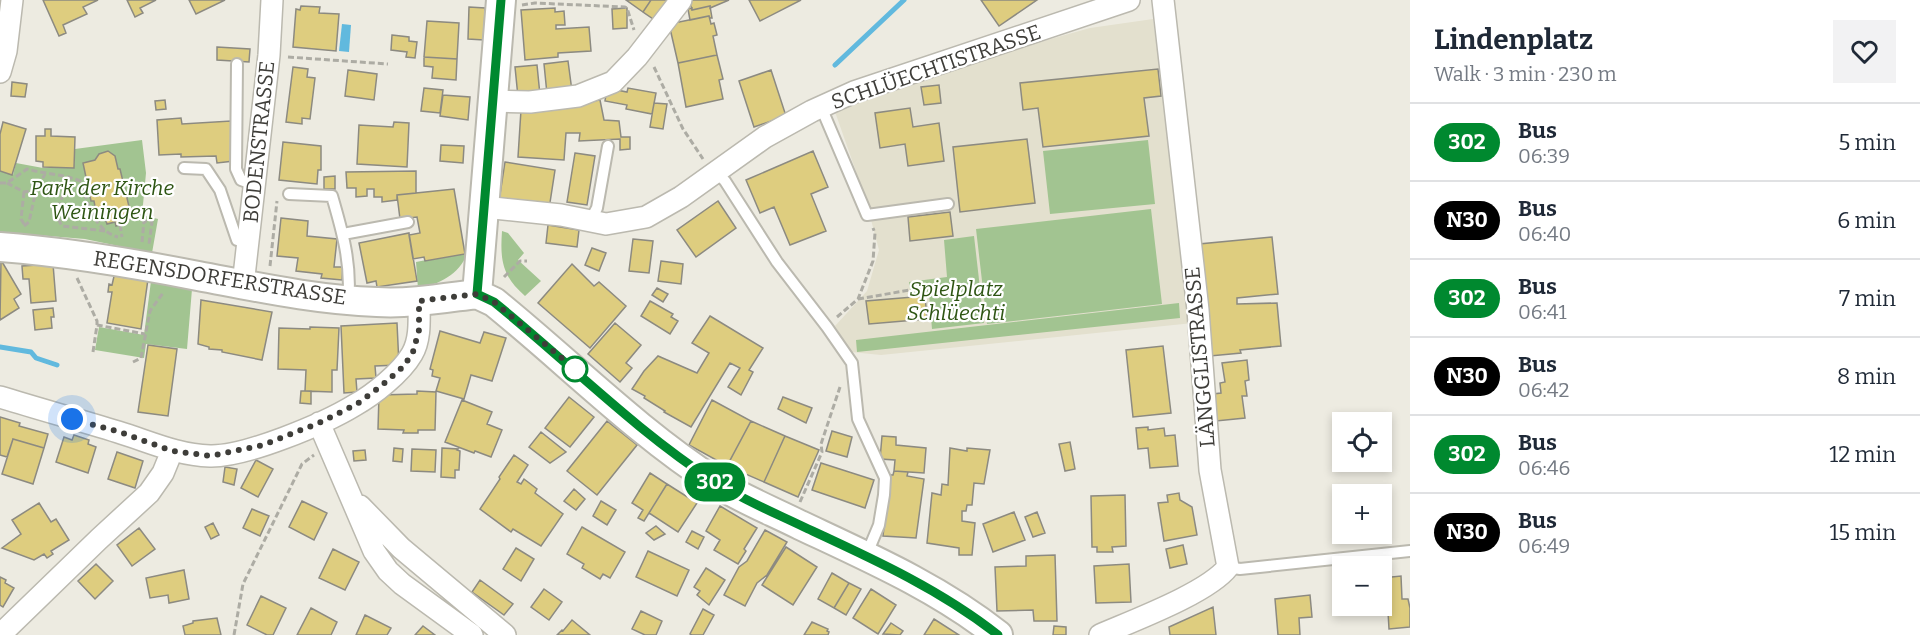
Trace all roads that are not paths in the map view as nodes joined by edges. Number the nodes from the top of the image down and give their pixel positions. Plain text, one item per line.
1 (12, 0) edge
2 (272, 0) edge
3 (501, 0) edge
4 (681, 0) edge
5 (1129, 0) edge
6 (1163, 0) edge
7 (237, 64) dead end
8 (0, 72) edge
9 (493, 101) junction
10 (821, 107) junction
11 (608, 146) dead end
12 (184, 168) dead end
13 (717, 173) junction
14 (262, 190) junction
15 (289, 194) dead end
16 (948, 204) dead end
17 (484, 207) junction
18 (591, 219) junction
19 (408, 222) dead end
20 (343, 234) junction
21 (248, 241) junction
22 (0, 247) edge
23 (243, 285) junction
24 (477, 294) junction
25 (348, 300) junction
26 (419, 301) junction
27 (0, 397) edge
28 (319, 423) junction
29 (172, 451) junction
30 (349, 495) junction
31 (1410, 551) edge
32 (866, 556) junction
33 (1228, 567) junction
34 (0, 635) edge
35 (472, 635) edge
36 (506, 635) edge
37 (998, 635) edge
38 (1100, 635) edge

1 - 8 street
2 - 14 street, BODENSTRASSE
3 - 9 street
4 - 9 street
5 - 10 street, SCHLÜECHTISTRASSE
6 - 33 street, LÄNGGLISTRASSE
7 - 14 lane
9 - 17 street
10 - 13 street, SCHLÜECHTISTRASSE
10 - 16 lane
11 - 18 lane
12 - 21 lane
13 - 18 street, SCHLÜECHTISTRASSE
13 - 32 lane
14 - 21 street, BODENSTRASSE
15 - 20 lane
17 - 18 street, SCHLÜECHTISTRASSE
17 - 24 street
19 - 20 lane
20 - 25 lane
21 - 23 street, BODENSTRASSE
22 - 23 street, REGENSDORFERSTRASSE
23 - 25 street, REGENSDORFERSTRASSE
24 - 26 street, REGENSDORFERSTRASSE
24 - 32 street
25 - 26 street, REGENSDORFERSTRASSE
26 - 28 street
27 - 29 street
28 - 29 street
28 - 30 street
29 - 34 street
30 - 35 street
30 - 36 street
31 - 33 lane
32 - 37 street
33 - 38 street

